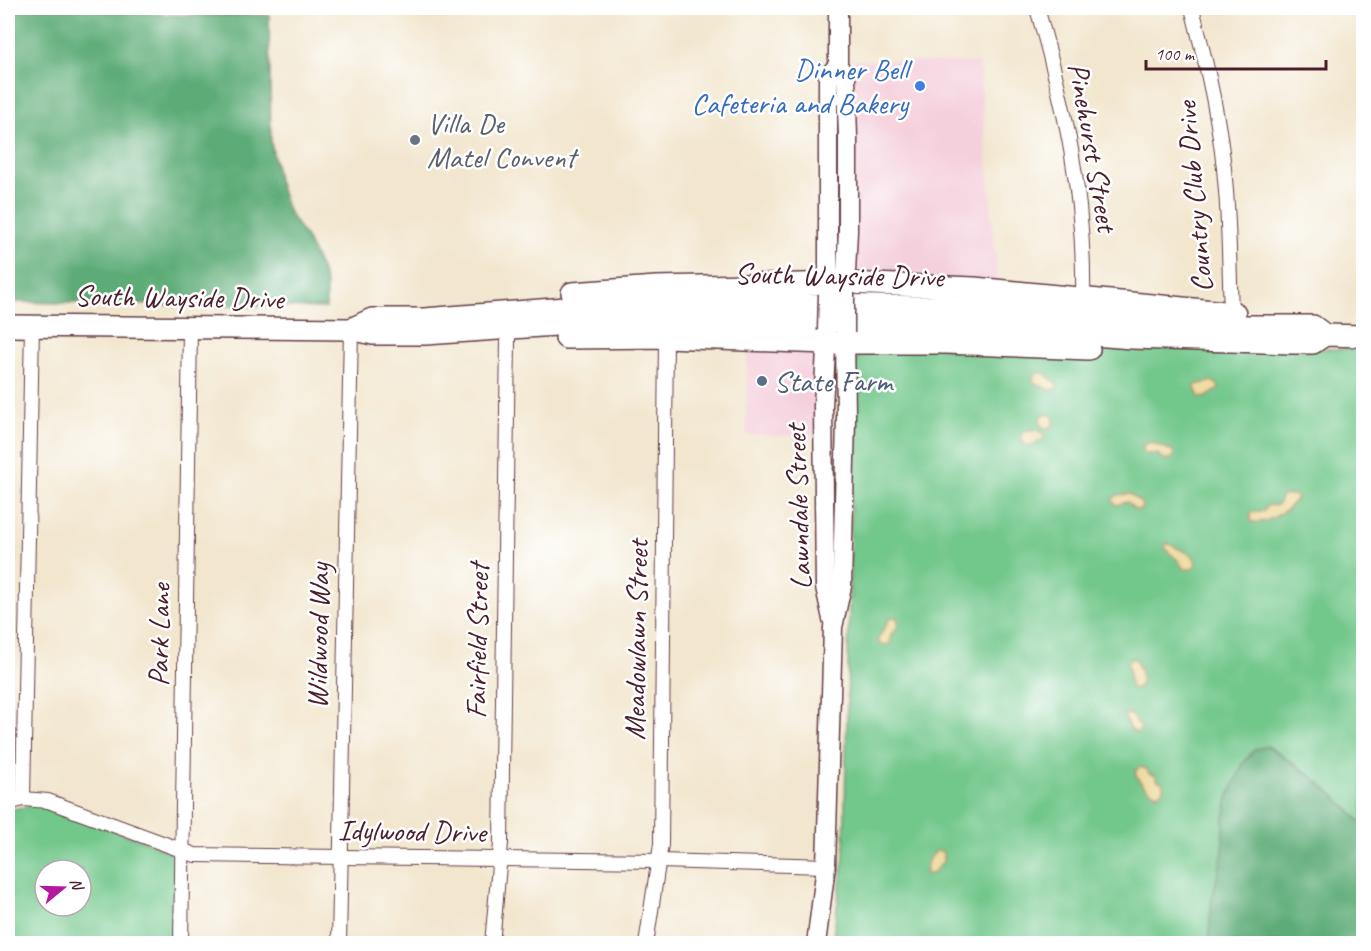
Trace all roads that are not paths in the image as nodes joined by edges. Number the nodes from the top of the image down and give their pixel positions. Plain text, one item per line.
1 (838, 8) edge
2 (1037, 8) edge
3 (1192, 8) edge
4 (838, 65) junction
5 (828, 117) junction
6 (847, 118) junction
7 (837, 288) junction
8 (1083, 298) junction
9 (1231, 313) junction
10 (8, 326) edge
11 (32, 326) junction
12 (424, 327) junction
13 (190, 328) junction
14 (351, 329) junction
15 (1296, 335) junction
16 (1364, 336) edge
17 (666, 337) junction
18 (836, 337) junction
19 (508, 339) junction
20 (825, 524) junction
21 (844, 525) junction
22 (833, 627) junction
23 (23, 799) junction
24 (8, 803) edge
25 (182, 851) junction
26 (341, 857) junction
27 (500, 860) junction
28 (658, 861) junction
29 (826, 866) junction
30 (181, 944) edge
31 (339, 944) edge
32 (492, 944) edge
33 (646, 944) edge
34 (816, 944) edge

1 - 4 main road, Lawndale Street
2 - 8 street, Pinehurst Street
3 - 9 street, Country Club Drive
4 - 5 main road, Lawndale Street
4 - 6 main road, Lawndale Street
5 - 6 main road
5 - 7 main road, Lawndale Street
6 - 7 main road, Lawndale Street
7 - 8 main road
7 - 12 main road
7 - 18 main road, Lawndale Street, bridge
8 - 9 main road
9 - 15 main road
10 - 11 main road, South Wayside Drive
11 - 13 main road, South Wayside Drive
11 - 23 street
12 - 14 main road, South Wayside Drive
12 - 15 main road, South Wayside Drive
12 - 19 main road
13 - 14 main road, South Wayside Drive
13 - 25 street, Park Lane
14 - 26 street, Wildwood Way
15 - 16 main road, South Wayside Drive
15 - 18 main road
17 - 18 main road
17 - 19 main road
17 - 28 street, Meadowlawn Street
18 - 20 main road, Lawndale Street
18 - 21 main road, Lawndale Street
19 - 27 street, Fairfield Street
20 - 21 main road
20 - 22 main road, Lawndale Street
21 - 22 main road, Lawndale Street
22 - 29 main road, Lawndale Street
23 - 24 street, Idylwood Drive
23 - 25 street, Idylwood Drive
25 - 26 street, Idylwood Drive
25 - 30 street, Park Lane
26 - 27 street, Idylwood Drive
26 - 31 street, Wildwood Way
27 - 28 street, Idylwood Drive
27 - 32 street, Fairfield Street
28 - 29 street, Idylwood Drive
28 - 33 street, Meadowlawn Street
29 - 34 main road, Lawndale Street

